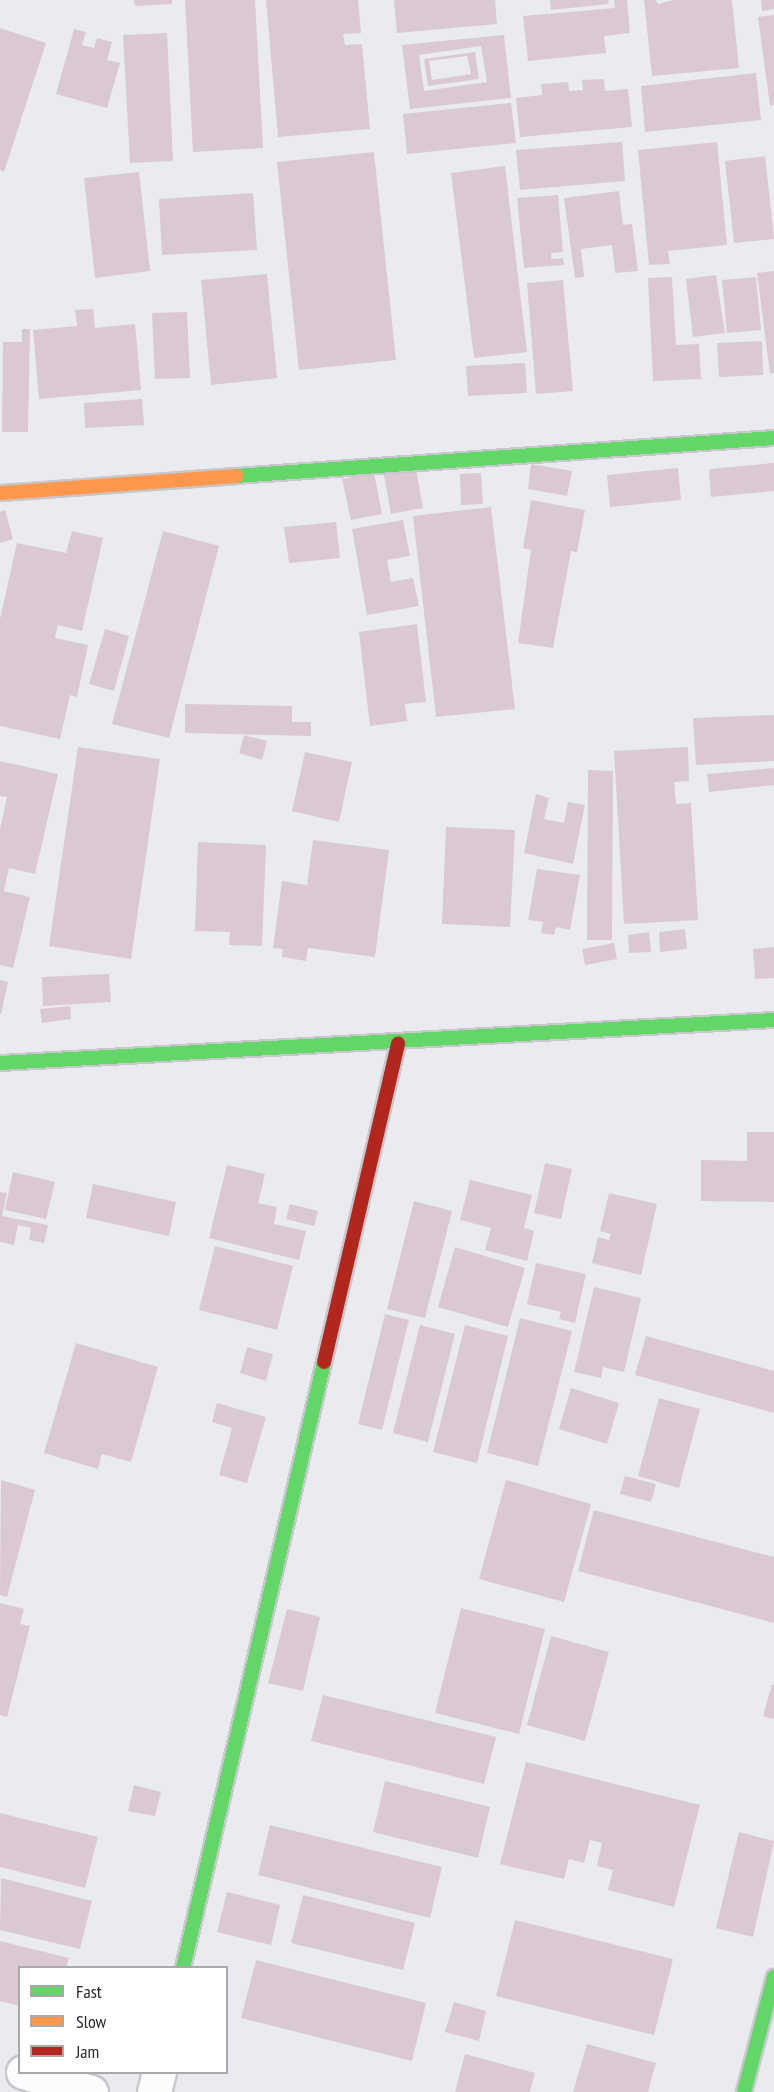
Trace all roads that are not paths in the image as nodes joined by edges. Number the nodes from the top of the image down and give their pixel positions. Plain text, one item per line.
1 (774, 438) edge
2 (0, 493) edge
3 (774, 1020) edge
4 (398, 1043) junction
5 (0, 1064) edge
6 (183, 1966) edge
7 (774, 1977) edge
8 (0, 2066) edge
9 (18, 2071) edge
10 (28, 2074) edge
11 (159, 2074) edge
12 (91, 2092) edge
13 (154, 2092) edge
14 (744, 2092) edge

1 - 2 street
3 - 4 street
4 - 5 street
4 - 6 street
7 - 14 street
8 - 9 street
10 - 12 street
11 - 13 street

